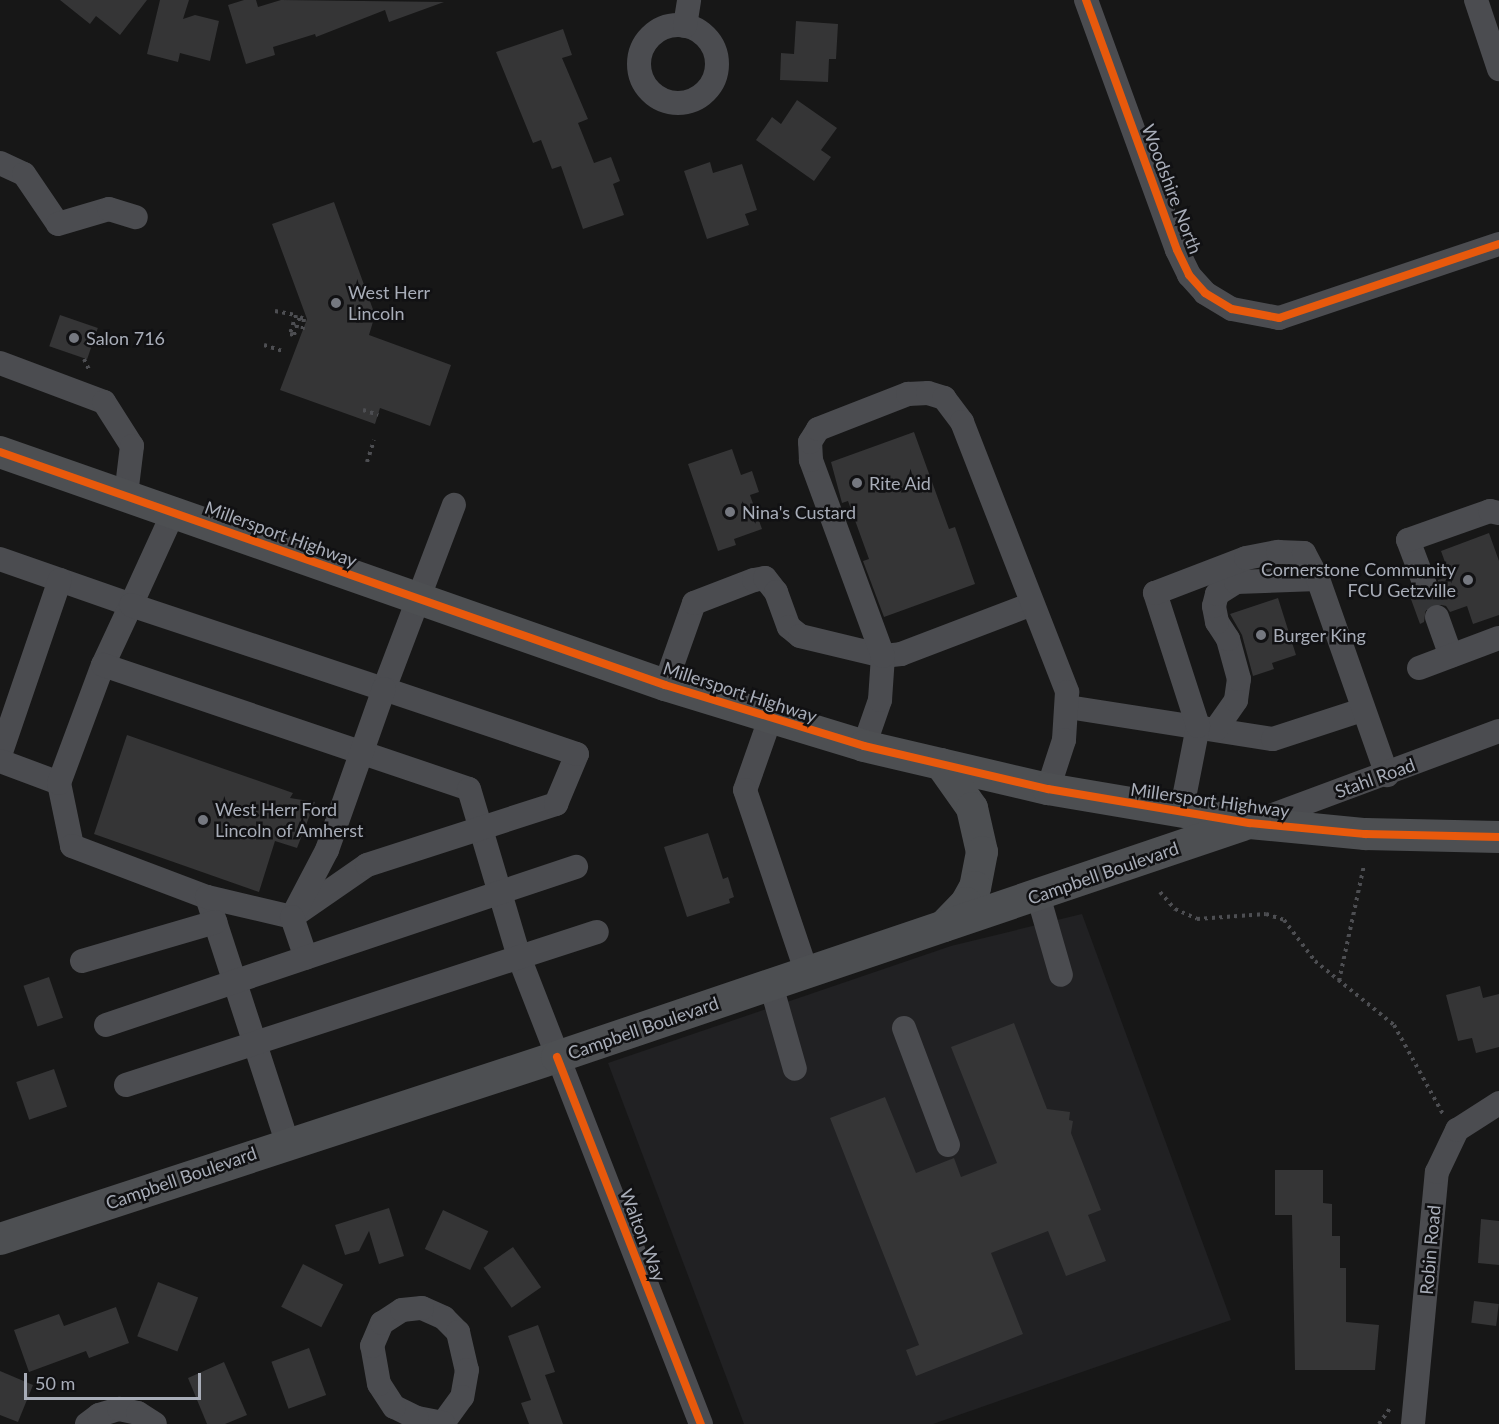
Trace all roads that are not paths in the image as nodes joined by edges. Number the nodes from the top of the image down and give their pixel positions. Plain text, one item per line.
1 (689, 0) edge
2 (1086, 0) edge
3 (1476, 0) edge
4 (685, 26) dead end
5 (1499, 69) edge
6 (0, 162) edge
7 (136, 217) dead end
8 (1499, 244) edge
9 (0, 362) edge
10 (0, 452) edge
11 (126, 495) junction
12 (454, 505) dead end
13 (174, 511) junction
14 (1499, 513) edge
15 (0, 559) edge
16 (1318, 579) junction
17 (60, 580) junction
18 (1425, 585) tunnel mouth
19 (419, 601) junction
20 (1032, 604) junction
21 (130, 605) junction
22 (1437, 617) tunnel mouth
23 (1499, 638) edge
24 (883, 656) junction
25 (1451, 656) junction
26 (103, 665) junction
27 (1419, 668) dead end
28 (666, 685) junction
29 (384, 690) junction
30 (1068, 707) junction
31 (1362, 710) junction
32 (770, 719) junction
33 (1207, 728) junction
34 (1499, 731) edge
35 (864, 746) junction
36 (363, 754) junction
37 (0, 755) edge
38 (0, 761) edge
39 (941, 764) junction
40 (1388, 775) junction
41 (59, 783) junction
42 (1048, 789) junction
43 (1181, 813) junction
44 (1250, 823) junction
45 (480, 828) junction
46 (1499, 837) edge
47 (576, 867) dead end
48 (499, 892) junction
49 (1038, 895) junction
50 (207, 897) junction
51 (292, 917) junction
52 (215, 922) junction
53 (944, 926) junction
54 (597, 932) dead end
55 (519, 957) junction
56 (306, 958) junction
57 (82, 962) dead end
58 (807, 973) junction
59 (1061, 975) dead end
60 (235, 982) junction
61 (771, 986) junction
62 (106, 1025) dead end
63 (904, 1028) dead end
64 (255, 1044) junction
65 (558, 1057) junction
66 (795, 1069) dead end
67 (126, 1085) dead end
68 (1499, 1103) edge
69 (287, 1142) junction
70 (948, 1145) dead end
71 (0, 1239) edge
72 (87, 1424) edge
73 (154, 1424) edge
74 (444, 1424) edge
75 (701, 1424) edge
76 (1413, 1424) edge

1 - 4 street
2 - 8 street, Woodshire North
3 - 5 street
6 - 7 street
9 - 11 street
10 - 11 main road, Millersport Highway
11 - 13 main road, Millersport Highway
12 - 19 street
13 - 19 main road, Millersport Highway
13 - 21 street
14 - 18 street
15 - 17 street
16 - 31 street
16 - 33 street
16 - 33 street
17 - 21 street
17 - 37 street
19 - 28 main road, Millersport Highway
19 - 29 street
20 - 24 street
20 - 24 street
20 - 30 street
21 - 26 street
21 - 29 street
22 - 25 street
23 - 25 street
24 - 28 street
24 - 35 street
25 - 27 street
26 - 36 street
26 - 41 street
28 - 32 main road, Millersport Highway
29 - 36 street
29 - 45 street
30 - 33 street
30 - 42 street
31 - 33 street
31 - 40 street
32 - 35 main road, Millersport Highway
32 - 58 street
33 - 43 street
34 - 40 street, Stahl Road
35 - 39 main road, Millersport Highway
36 - 45 street, Walton Way
36 - 51 street
38 - 41 street
39 - 42 main road, Millersport Highway
39 - 53 main road
40 - 44 street, Stahl Road
41 - 50 street
42 - 43 main road, Millersport Highway
43 - 44 main road, Millersport Highway
44 - 46 main road, Millersport Highway
44 - 49 main road, Campbell Boulevard
45 - 48 street, Walton Way
45 - 51 street
47 - 48 street
48 - 55 street, Walton Way
48 - 56 street
49 - 53 main road, Campbell Boulevard
49 - 59 street
50 - 51 street
50 - 52 street
51 - 56 street
52 - 57 street
52 - 60 street
53 - 58 main road, Campbell Boulevard
54 - 55 street
55 - 64 street
55 - 65 street, Walton Way
56 - 60 street
58 - 61 main road, Campbell Boulevard
60 - 62 street
60 - 64 street
61 - 65 main road, Campbell Boulevard
61 - 66 street
63 - 70 street
64 - 67 street
64 - 69 street
65 - 69 main road, Campbell Boulevard
65 - 75 street, Walton Way
68 - 76 street, Robin Road
69 - 71 main road, Campbell Boulevard
72 - 73 street
74 - 74 street

